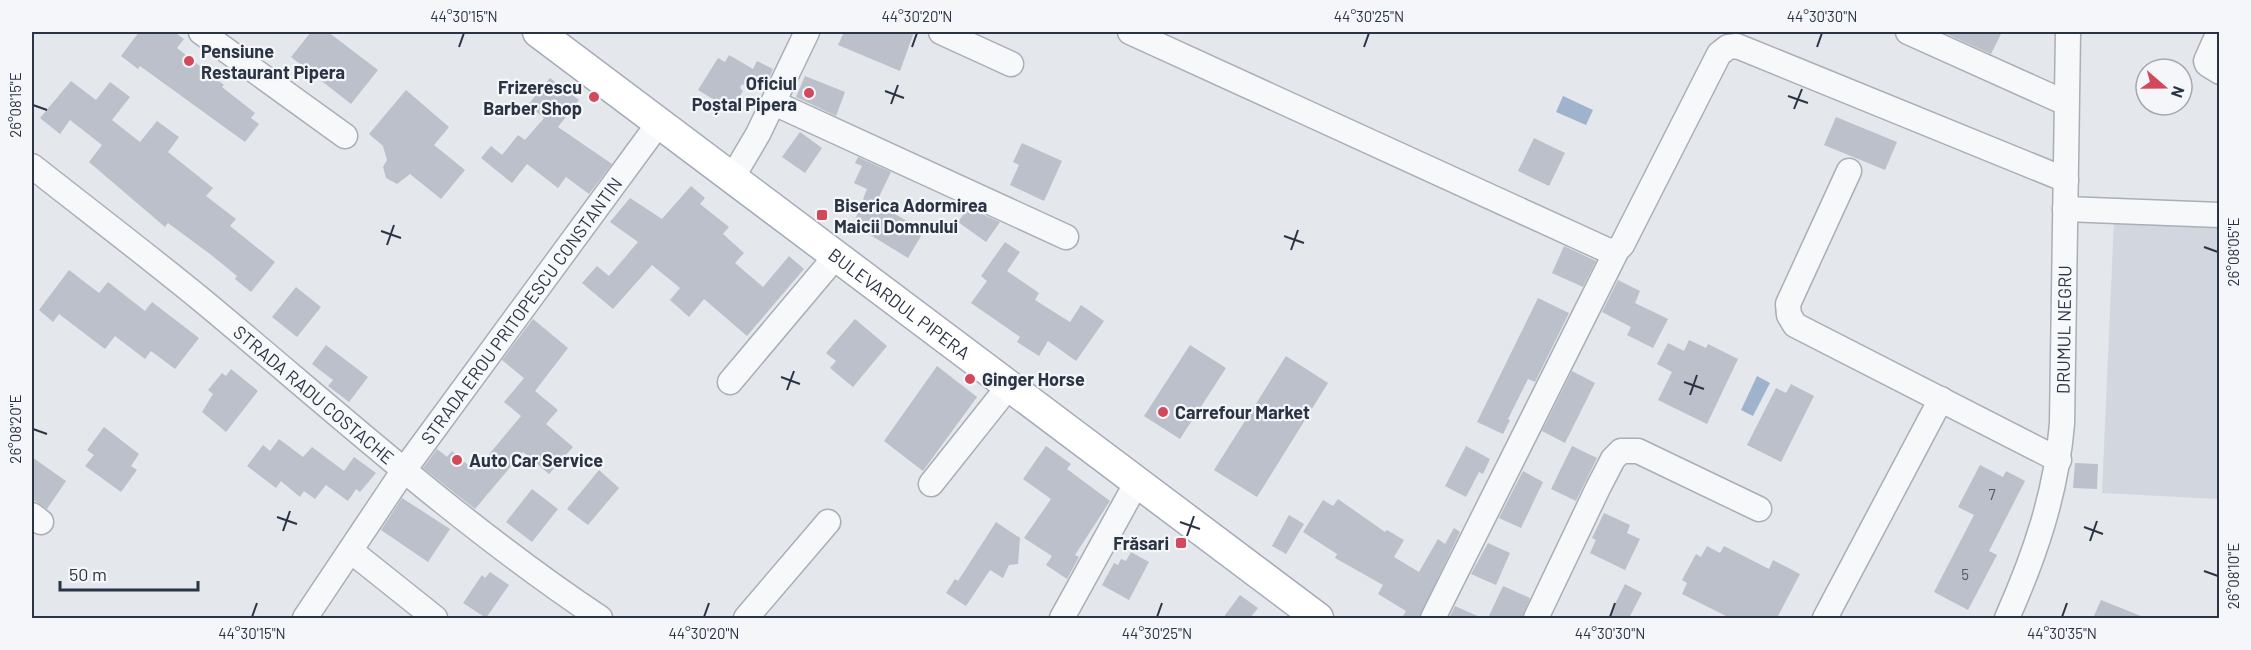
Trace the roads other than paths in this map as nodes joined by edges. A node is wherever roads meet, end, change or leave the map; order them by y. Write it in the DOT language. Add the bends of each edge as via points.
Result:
graph roads {
  1 [pos="201,32"];
  2 [pos="538,32"];
  3 [pos="807,32"];
  4 [pos="940,32"];
  5 [pos="1130,32"];
  6 [pos="1908,32"];
  7 [pos="2219,32"];
  8 [pos="2064,33"];
  9 [pos="1011,64"];
  10 [pos="2220,72"];
  11 [pos="774,103"];
  12 [pos="2066,103"];
  13 [pos="659,123"];
  14 [pos="345,136"];
  15 [pos="32,166"];
  16 [pos="1849,171"];
  17 [pos="732,178"];
  18 [pos="2066,180"];
  19 [pos="2065,209"];
  20 [pos="2220,215"];
  21 [pos="1066,237"];
  22 [pos="1617,250"];
  23 [pos="836,256"];
  24 [pos="730,382"];
  25 [pos="1009,386"];
  26 [pos="1941,399"];
  27 [pos="2059,460"];
  28 [pos="404,470"];
  29 [pos="1137,482"];
  30 [pos="931,484"];
  31 [pos="1759,509"];
  32 [pos="828,522"];
  33 [pos="351,551"];
  34 [pos="305,618"];
  35 [pos="435,618"];
  36 [pos="600,618"];
  37 [pos="746,618"];
  38 [pos="1062,618"];
  39 [pos="1318,618"];
  40 [pos="1433,618"];
  41 [pos="1536,618"];
  42 [pos="1825,618"];
  43 [pos="2007,618"];
  1 -- 14 [label="street"];
  2 -- 13 [label="main road, BULEVARDUL PIPERA"];
  3 -- 11 [label="street"];
  4 -- 9 [label="street"];
  5 -- 22 [label="street" via="1609,251"];
  6 -- 12 [label="street"];
  7 -- 10 [label="street" via="2206,61"];
  8 -- 12 [label="street, DRUMUL NEGRU"];
  11 -- 17 [label="street"];
  11 -- 21 [label="street"];
  12 -- 18 [label="street, DRUMUL NEGRU"];
  13 -- 17 [label="main road, BULEVARDUL PIPERA"];
  13 -- 28 [label="street, STRADA EROU PRITOPESCU CONSTANTIN"];
  15 -- 28 [label="street, STRADA RADU COSTACHE" via="201,300"];
  16 -- 26 [label="street" via="1791,294 1789,315 1795,325"];
  17 -- 23 [label="main road, BULEVARDUL PIPERA"];
  18 -- 19 [label="street, DRUMUL NEGRU"];
  18 -- 22 [label="street" via="1737,46 1728,46 1719,54"];
  19 -- 20 [label="street"];
  19 -- 27 [label="street, DRUMUL NEGRU"];
  22 -- 40 [label="street"];
  23 -- 24 [label="street"];
  23 -- 25 [label="main road, BULEVARDUL PIPERA"];
  25 -- 29 [label="main road, BULEVARDUL PIPERA"];
  25 -- 30 [label="street"];
  26 -- 27 [label="street"];
  26 -- 42 [label="street"];
  27 -- 43 [label="street, DRUMUL NEGRU" via="2039,542"];
  28 -- 33 [label="street, STRADA EROU PRITOPESCU CONSTANTIN"];
  28 -- 36 [label="street, STRADA RADU COSTACHE" via="563,594"];
  29 -- 38 [label="street"];
  29 -- 39 [label="main road, BULEVARDUL PIPERA"];
  31 -- 41 [label="street" via="1638,451 1621,451 1598,488"];
  32 -- 37 [label="street"];
  33 -- 34 [label="street, STRADA EROU PRITOPESCU CONSTANTIN"];
  33 -- 35 [label="street"];
}
